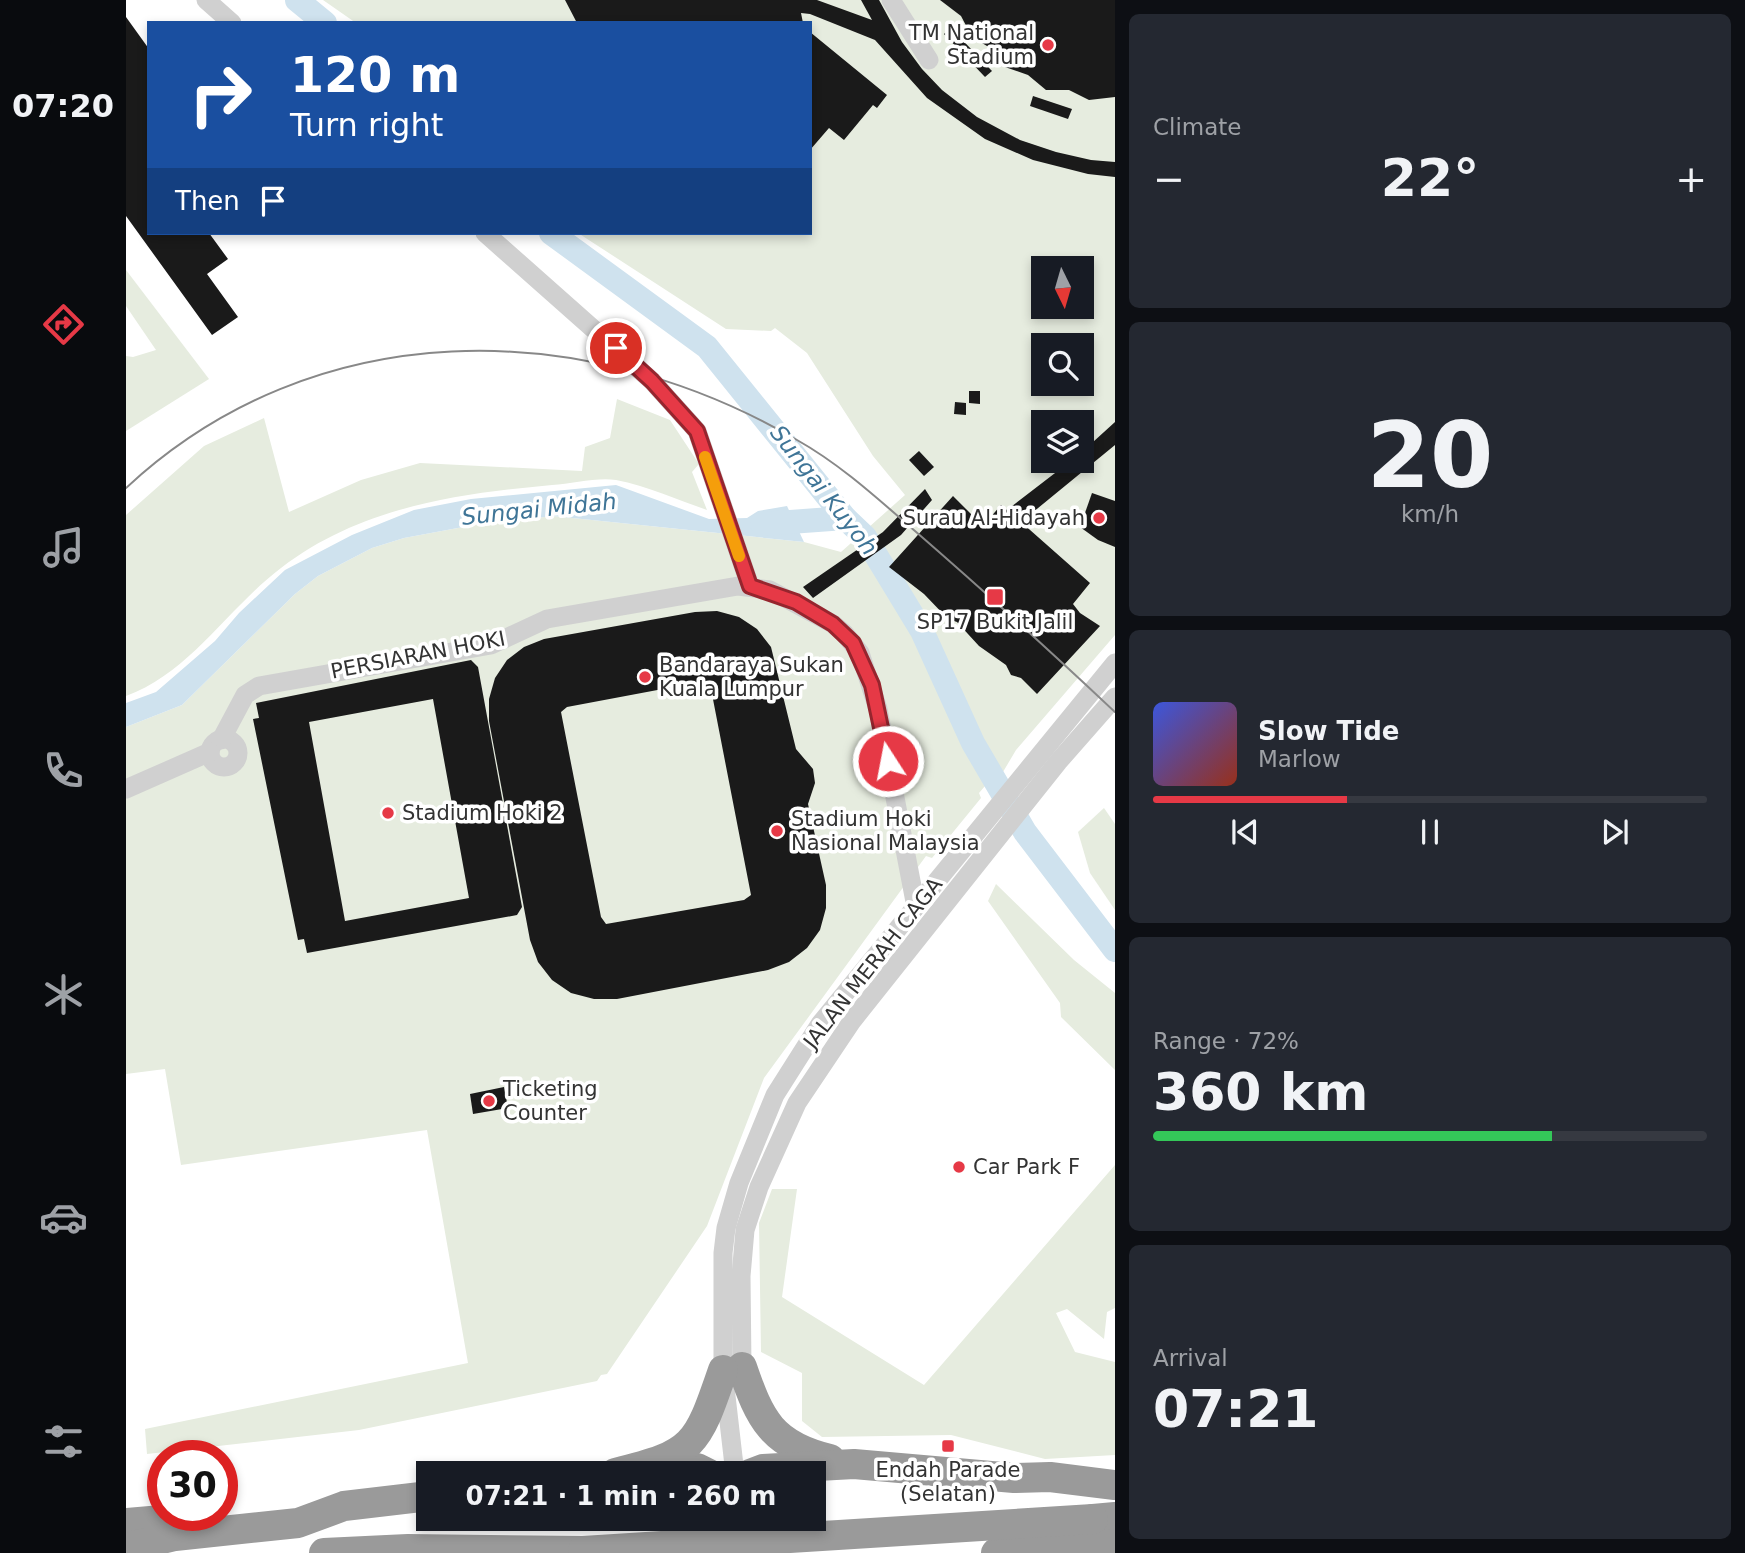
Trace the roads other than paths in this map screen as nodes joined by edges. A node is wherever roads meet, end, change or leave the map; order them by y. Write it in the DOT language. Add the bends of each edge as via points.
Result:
graph roads {
  1 [pos="206,0"];
  2 [pos="891,0"];
  3 [pos="230,21"];
  4 [pos="929,60"];
  5 [pos="487,235"];
  6 [pos="750,586"];
  7 [pos="1115,663"];
  8 [pos="1115,697"];
  9 [pos="1050,757"];
  10 [pos="126,789"];
  11 [pos="916,907"];
  12 [pos="732,1369"];
  13 [pos="665,1461"];
  14 [pos="734,1461"];
  15 [pos="854,1464"];
  16 [pos="826,1466"];
  17 [pos="1115,1485"];
  18 [pos="416,1498"];
  19 [pos="344,1506"];
  20 [pos="1104,1518"];
  21 [pos="126,1523"];
  22 [pos="728,1531"];
  23 [pos="741,1531"];
  24 [pos="1115,1544"];
  25 [pos="126,1551"];
  26 [pos="570,1552"];
  27 [pos="324,1553"];
  28 [pos="729,1553"];
  29 [pos="743,1553"];
  30 [pos="996,1553"];
  1 -- 3 [label="street"];
  2 -- 4 [label="street"];
  5 -- 6 [label="street" via="652,381 697,431"];
  6 -- 10 [label="street, PERSIARAN HOKI" via="547,619 491,645 258,686 245,695 215,746"];
  6 -- 11 [label="street, PERSIARAN HOKI" via="779,594 833,624 860,653 878,709"];
  7 -- 9 [label="street, JALAN MERAH CAGA"];
  8 -- 9 [label="street, JALAN MERAH CAGA"];
  9 -- 11 [label="street, JALAN MERAH CAGA"];
  9 -- 12 [label="street, JALAN MERAH CAGA" via="969,875 852,1021 797,1103 744,1230"];
  11 -- 12 [label="street, JALAN MERAH CAGA" via="820,1024 775,1095 739,1183 726,1228 721,1278"];
  12 -- 13 [label="highway" via="686,1448"];
  12 -- 14 [label="street, JALAN MERAH CAGA"];
  12 -- 15 [label="highway" via="767,1426 784,1441 805,1453"];
  15 -- 16 [label="highway"];
  15 -- 17 [label="highway"];
  18 -- 19 [label="highway"];
  19 -- 21 [label="highway"];
  19 -- 25 [label="highway" via="298,1522 175,1536"];
  20 -- 26 [label="highway, bridge"];
  22 -- 28 [label="highway"];
  23 -- 29 [label="street"];
  24 -- 30 [label="highway"];
  26 -- 27 [label="highway" via="408,1549"];
}
